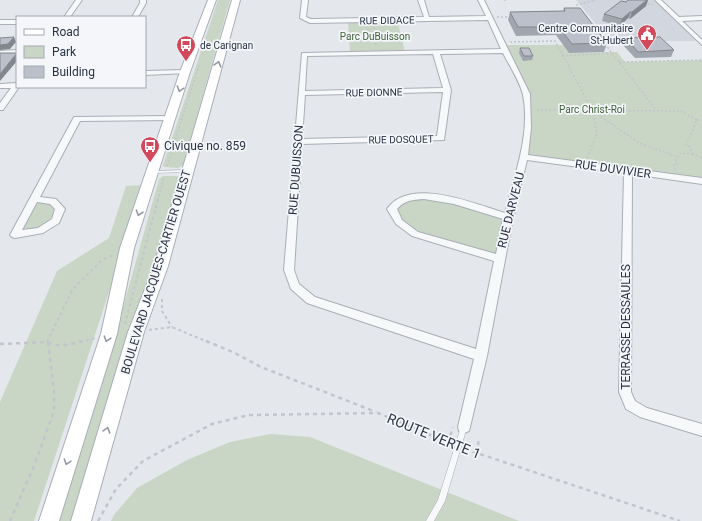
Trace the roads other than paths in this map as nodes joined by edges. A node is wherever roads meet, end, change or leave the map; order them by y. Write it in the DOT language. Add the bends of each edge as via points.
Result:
graph roads {
  1 [pos="79,0"];
  2 [pos="143,0"];
  3 [pos="212,0"];
  4 [pos="236,0"];
  5 [pos="305,0"];
  6 [pos="421,0"];
  7 [pos="481,0"];
  8 [pos="657,2"];
  9 [pos="68,16"];
  10 [pos="136,16"];
  11 [pos="492,18"];
  12 [pos="702,18"];
  13 [pos="427,19"];
  14 [pos="678,19"];
  15 [pos="0,22"];
  16 [pos="16,22"];
  17 [pos="702,43"];
  18 [pos="16,52"];
  19 [pos="436,52"];
  20 [pos="505,52"];
  21 [pos="0,53"];
  22 [pos="186,72"];
  23 [pos="146,73"];
  24 [pos="16,85"];
  25 [pos="0,86"];
  26 [pos="16,86"];
  27 [pos="447,90"];
  28 [pos="301,93"];
  29 [pos="0,108"];
  30 [pos="170,118"];
  31 [pos="298,142"];
  32 [pos="525,156"];
  33 [pos="153,172"];
  34 [pos="188,172"];
  35 [pos="628,172"];
  36 [pos="702,181"];
  37 [pos="34,199"];
  38 [pos="508,217"];
  39 [pos="499,259"];
  40 [pos="481,356"];
  41 [pos="464,427"];
  42 [pos="702,430"];
  43 [pos="49,521"];
  44 [pos="81,521"];
  45 [pos="430,521"];
  1 -- 9 [label="street"];
  2 -- 10 [label="street"];
  3 -- 22 [label="main road"];
  34 -- 4 [label="main road, BOULEVARD JACQUES-CARTIER OUEST, one-way"];
  5 -- 13 [label="street, RUE DIDACE" via="303,18 310,21"];
  6 -- 13 [label="street"];
  7 -- 11 [label="street, RUE DARVEAU"];
  8 -- 14 [label="street"];
  11 -- 13 [label="street, RUE DIDACE"];
  11 -- 20 [label="street, RUE DARVEAU"];
  12 -- 14 [label="street"];
  14 -- 17 [label="street"];
  15 -- 16 [label="street"];
  18 -- 21 [label="street"];
  19 -- 20 [label="street, RUE DUBUISSON"];
  19 -- 27 [label="street, RUE DOSQUET"];
  19 -- 28 [label="street, RUE DUBUISSON" via="304,54"];
  20 -- 32 [label="street, RUE DARVEAU" via="526,94 528,110"];
  22 -- 23 [label="street"];
  22 -- 30 [label="main road, one-way"];
  24 -- 25 [label="street"];
  26 -- 29 [label="street"];
  27 -- 28 [label="street, RUE DIONNE"];
  27 -- 31 [label="street, RUE DOSQUET" via="441,138"];
  28 -- 31 [label="street, RUE DUBUISSON"];
  30 -- 33 [label="main road"];
  30 -- 37 [label="street" via="77,119"];
  31 -- 40 [label="street, RUE DUBUISSON" via="289,270 295,286 311,300"];
  32 -- 35 [label="street, RUE DUVIVIER"];
  32 -- 38 [label="street, RUE DARVEAU"];
  33 -- 34 [label="lane"];
  33 -- 43 [label="main road, one-way" via="127,248 109,334"];
  44 -- 34 [label="main road, BOULEVARD JACQUES-CARTIER OUEST, one-way" via="136,332 161,266"];
  35 -- 36 [label="street, RUE DUVIVIER"];
  35 -- 42 [label="street, TERRASSE DESSAULES" via="625,392 630,404 644,413"];
  37 -- 37 [label="street" via="26,213 15,234 40,231 56,221 60,209 53,201"];
  38 -- 39 [label="street, RUE DARVEAU"];
  38 -- 39 [label="street" via="419,195 400,200 392,209 399,222 415,234"];
  39 -- 40 [label="street, RUE DARVEAU"];
  40 -- 41 [label="street, RUE DARVEAU"];
  41 -- 45 [label="lane" via="441,501"];
}
